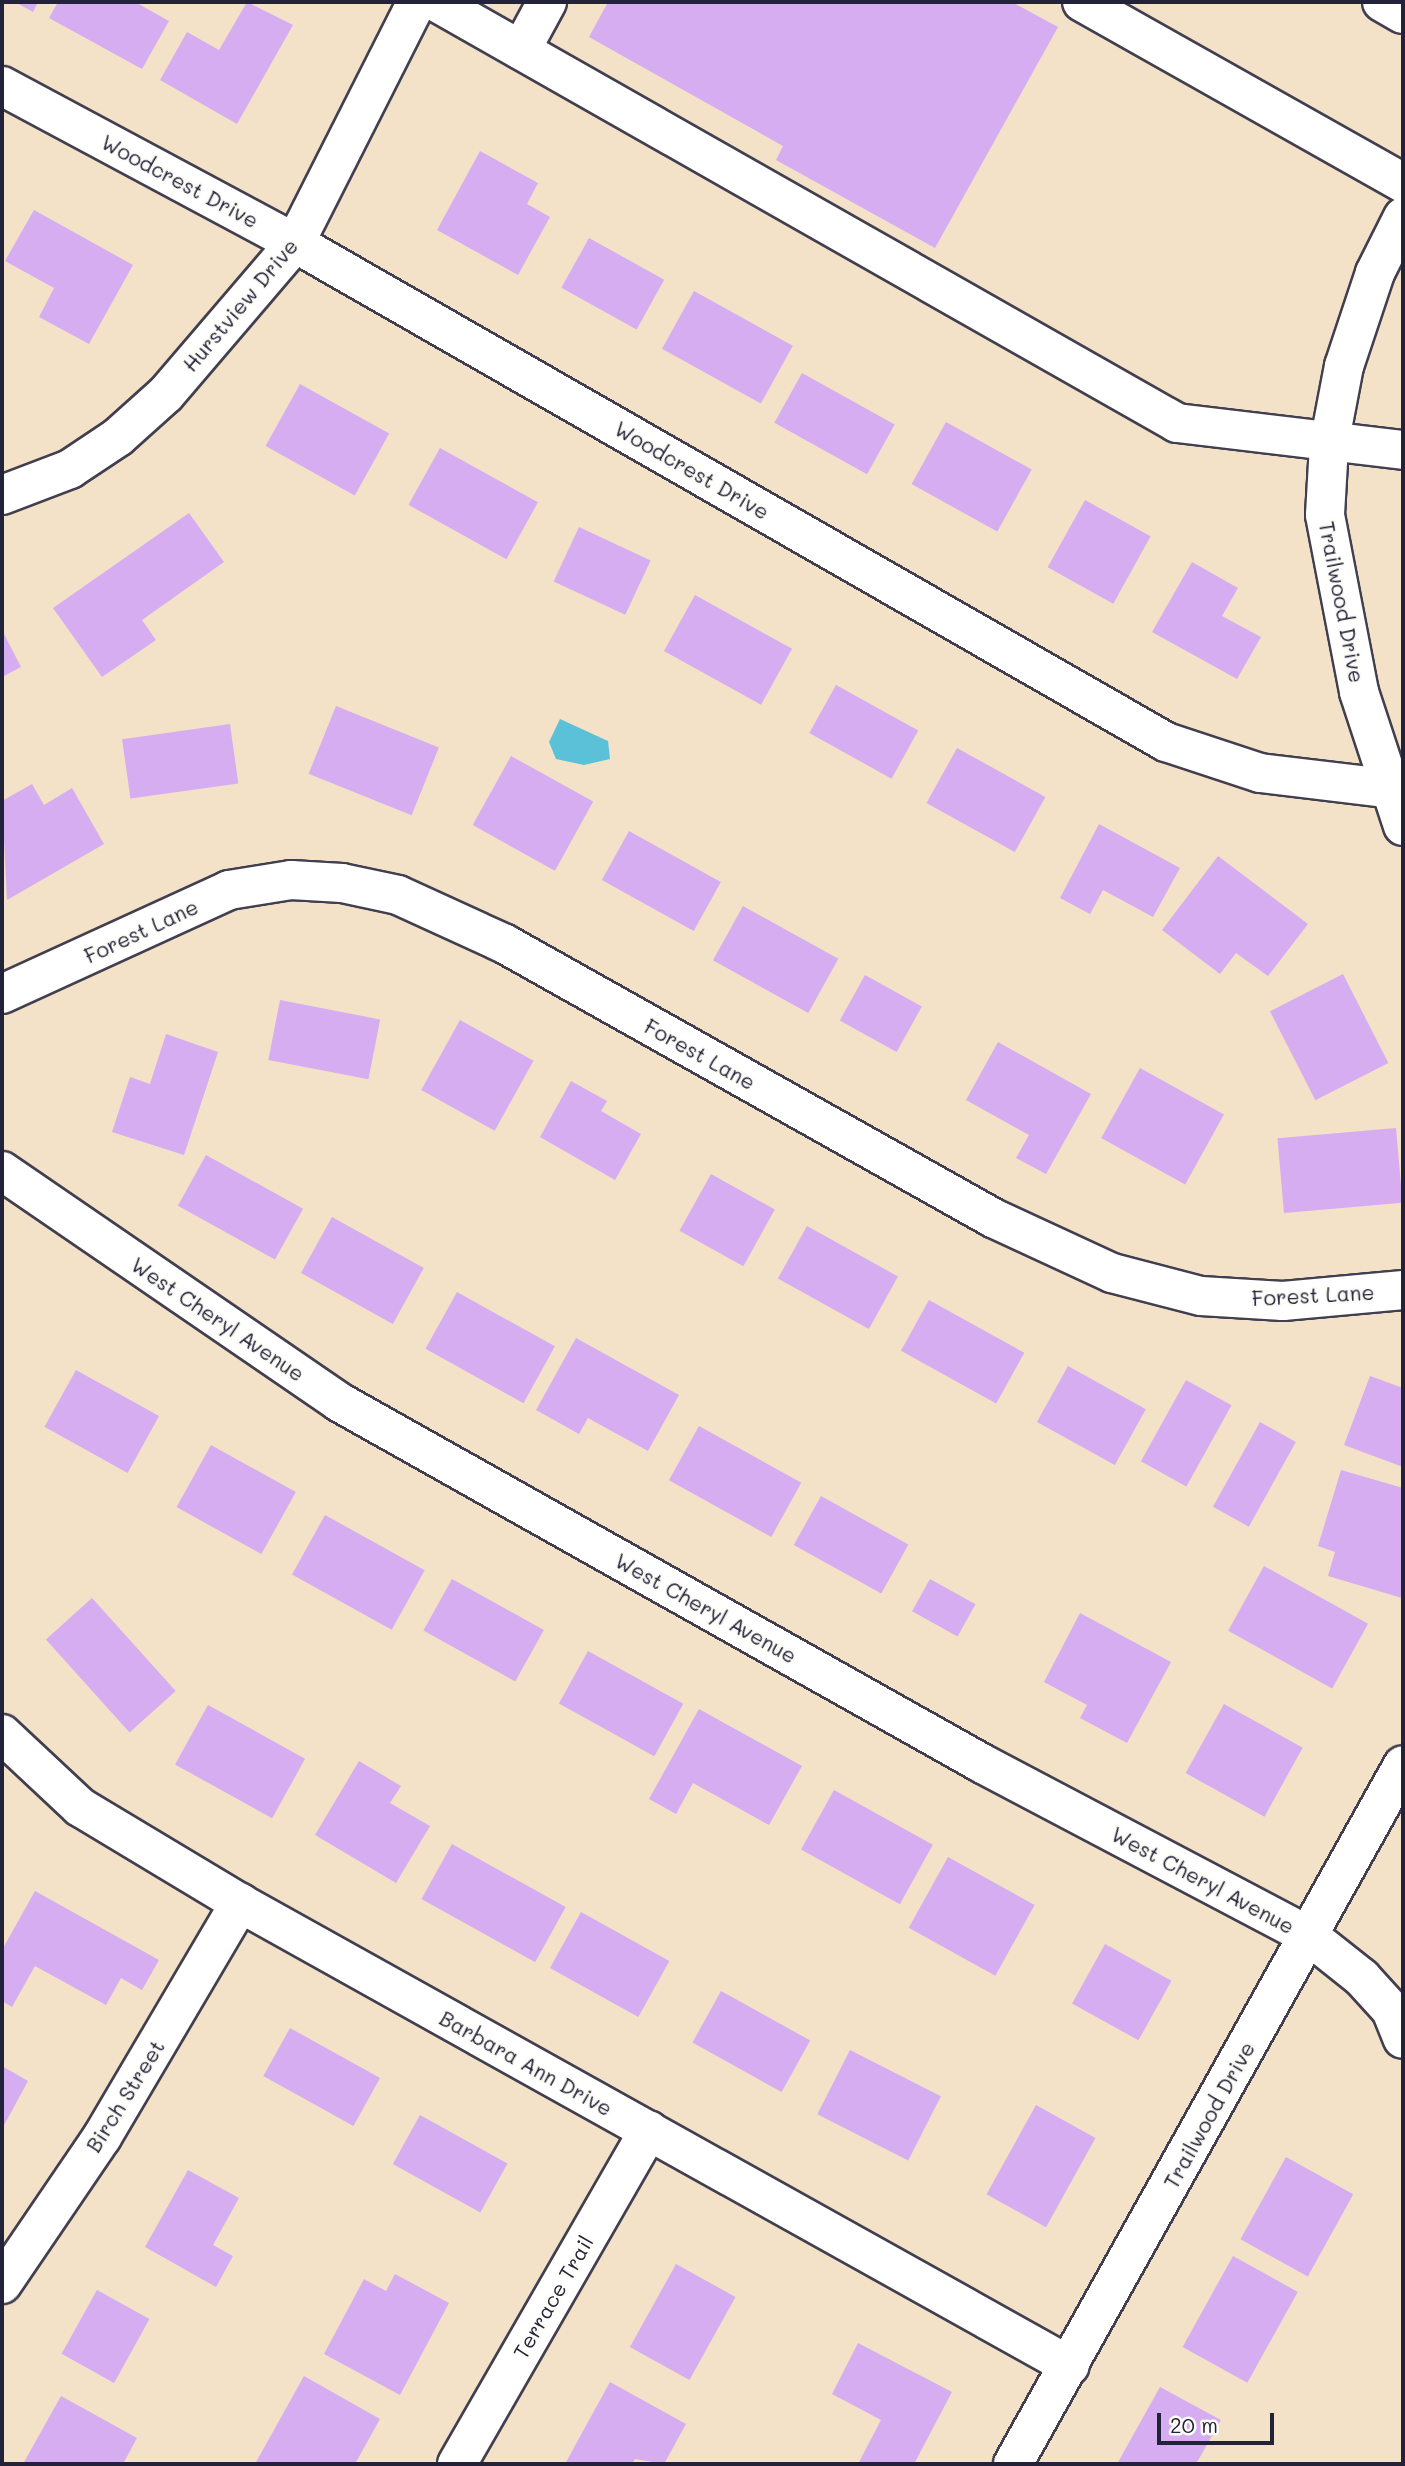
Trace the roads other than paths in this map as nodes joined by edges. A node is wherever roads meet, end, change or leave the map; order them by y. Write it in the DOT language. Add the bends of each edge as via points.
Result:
graph roads {
  1 [pos="417,2"];
  2 [pos="436,2"];
  3 [pos="547,2"];
  4 [pos="1082,2"];
  5 [pos="1382,2"];
  6 [pos="1403,14"];
  7 [pos="521,50"];
  8 [pos="2,86"];
  9 [pos="1403,183"];
  10 [pos="1403,217"];
  11 [pos="295,243"];
  12 [pos="1329,445"];
  13 [pos="1403,450"];
  14 [pos="2,495"];
  15 [pos="1398,790"];
  16 [pos="1403,826"];
  17 [pos="2,994"];
  18 [pos="2,1171"];
  19 [pos="1403,1290"];
  20 [pos="2,1734"];
  21 [pos="1403,1765"];
  22 [pos="240,1903"];
  23 [pos="1308,1935"];
  24 [pos="1403,2039"];
  25 [pos="649,2130"];
  26 [pos="2,2284"];
  27 [pos="1070,2366"];
  28 [pos="457,2464"];
  29 [pos="1013,2464"];
  1 -- 11 [label="street, Hurstview Drive"];
  2 -- 7 [label="street"];
  3 -- 7 [label="street"];
  4 -- 9 [label="street"];
  5 -- 6 [label="street"];
  7 -- 12 [label="street" via="1177,423"];
  8 -- 11 [label="street, Woodcrest Drive"];
  10 -- 12 [label="street, Trailwood Drive" via="1375,273 1344,366"];
  11 -- 14 [label="street, Hurstview Drive" via="166,394 118,437 70,469"];
  11 -- 15 [label="street, Woodcrest Drive" via="1166,742 1260,773"];
  12 -- 13 [label="street"];
  12 -- 15 [label="street, Trailwood Drive" via="1325,515 1336,592 1359,692"];
  15 -- 16 [label="street, Trailwood Drive"];
  17 -- 19 [label="street, Forest Lane" via="229,890 290,880 342,883 398,895 505,944 993,1218 1112,1273 1201,1296 1283,1301"];
  18 -- 23 [label="street, West Cheryl Avenue" via="339,1402 983,1764"];
  20 -- 22 [label="street, Barbara Ann Drive" via="80,1807"];
  21 -- 23 [label="street, Trailwood Drive"];
  22 -- 25 [label="street, Barbara Ann Drive"];
  22 -- 26 [label="street, Birch Street" via="102,2137"];
  23 -- 24 [label="street, West Cheryl Avenue" via="1370,1986 1391,2010"];
  23 -- 27 [label="street, Trailwood Drive"];
  25 -- 27 [label="street, Barbara Ann Drive"];
  25 -- 28 [label="street, Terrace Trail"];
  27 -- 29 [label="street, Trailwood Drive"];
}
